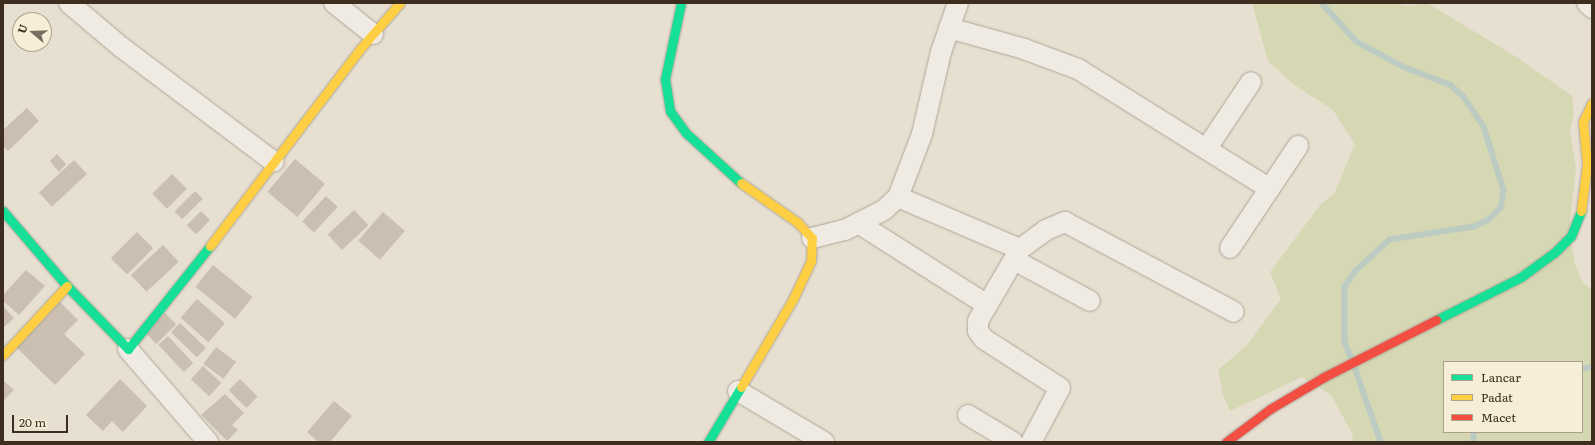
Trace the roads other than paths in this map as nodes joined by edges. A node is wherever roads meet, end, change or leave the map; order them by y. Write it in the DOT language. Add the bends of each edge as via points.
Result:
graph roads {
  1 [pos="69,3"];
  2 [pos="334,3"];
  3 [pos="400,3"];
  4 [pos="681,3"];
  5 [pos="958,3"];
  6 [pos="1587,3"];
  7 [pos="1592,8"];
  8 [pos="949,28"];
  9 [pos="373,34"];
  10 [pos="1251,82"];
  11 [pos="1592,103"];
  12 [pos="1298,146"];
  13 [pos="1207,148"];
  14 [pos="274,162"];
  15 [pos="1270,189"];
  16 [pos="898,197"];
  17 [pos="3,211"];
  18 [pos="858,223"];
  19 [pos="812,238"];
  20 [pos="1230,248"];
  21 [pos="1017,255"];
  22 [pos="67,286"];
  23 [pos="1090,302"];
  24 [pos="987,305"];
  25 [pos="1234,312"];
  26 [pos="128,348"];
  27 [pos="3,355"];
  28 [pos="738,391"];
  29 [pos="968,415"];
  30 [pos="208,442"];
  31 [pos="708,442"];
  32 [pos="824,442"];
  33 [pos="1013,442"];
  34 [pos="1031,442"];
  35 [pos="1226,442"];
  1 -- 14 [label="street" via="121,47"];
  2 -- 9 [label="street"];
  3 -- 9 [label="street"];
  4 -- 19 [label="street" via="665,79 670,111 686,133 746,188 803,227"];
  5 -- 8 [label="street"];
  6 -- 7 [label="street"];
  8 -- 13 [label="street" via="1024,48 1078,69"];
  8 -- 16 [label="street" via="922,134"];
  9 -- 14 [label="street"];
  10 -- 13 [label="street"];
  11 -- 35 [label="street" via="1583,122 1587,164 1582,209 1571,236 1556,252 1521,277 1367,352 1270,409"];
  12 -- 15 [label="street"];
  13 -- 15 [label="street"];
  14 -- 26 [label="street" via="143,333"];
  15 -- 20 [label="street"];
  16 -- 18 [label="street" via="884,210"];
  16 -- 21 [label="street"];
  17 -- 22 [label="street"];
  18 -- 19 [label="street"];
  18 -- 24 [label="street"];
  19 -- 28 [label="street" via="811,261 793,299"];
  21 -- 23 [label="street"];
  21 -- 24 [label="street"];
  21 -- 25 [label="street" via="1046,230 1065,222"];
  22 -- 26 [label="street"];
  22 -- 27 [label="street"];
  24 -- 34 [label="street" via="978,321 978,331 984,338 1060,388"];
  26 -- 30 [label="street"];
  28 -- 31 [label="street"];
  28 -- 32 [label="street"];
  29 -- 33 [label="street"];
}
